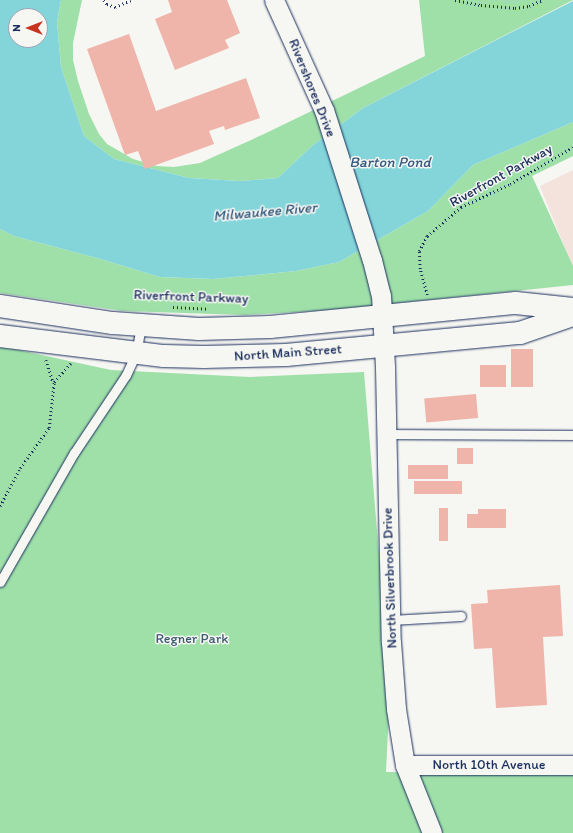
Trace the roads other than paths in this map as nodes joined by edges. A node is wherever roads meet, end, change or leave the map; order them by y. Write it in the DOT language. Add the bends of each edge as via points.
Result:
graph roads {
  1 [pos="274,0"];
  2 [pos="0,306"];
  3 [pos="573,309"];
  4 [pos="573,315"];
  5 [pos="382,317"];
  6 [pos="141,326"];
  7 [pos="0,336"];
  8 [pos="384,346"];
  9 [pos="136,354"];
  10 [pos="387,434"];
  11 [pos="573,435"];
  12 [pos="0,582"];
  13 [pos="461,616"];
  14 [pos="391,620"];
  15 [pos="405,765"];
  16 [pos="573,765"];
  17 [pos="432,833"];
  1 -- 5 [label="street, Rivershores Drive" via="324,110 372,260 381,295"];
  2 -- 6 [label="main road, North Main Street"];
  3 -- 5 [label="main road, North Main Street" via="516,303"];
  4 -- 8 [label="main road, North Main Street" via="520,333"];
  5 -- 6 [label="main road, North Main Street" via="270,327 199,329"];
  5 -- 8 [label="street, North Silverbrook Drive"];
  6 -- 9 [label="lane"];
  7 -- 9 [label="main road, North Main Street"];
  8 -- 9 [label="main road, North Main Street" via="271,356 204,358"];
  8 -- 10 [label="street, North Silverbrook Drive"];
  9 -- 12 [label="lane" via="126,375 74,453"];
  10 -- 11 [label="lane"];
  10 -- 14 [label="street, North Silverbrook Drive"];
  13 -- 14 [label="lane"];
  14 -- 15 [label="street, North Silverbrook Drive" via="396,709"];
  15 -- 16 [label="street, North 10th Avenue"];
  15 -- 17 [label="street, North Silverbrook Drive"];
}
